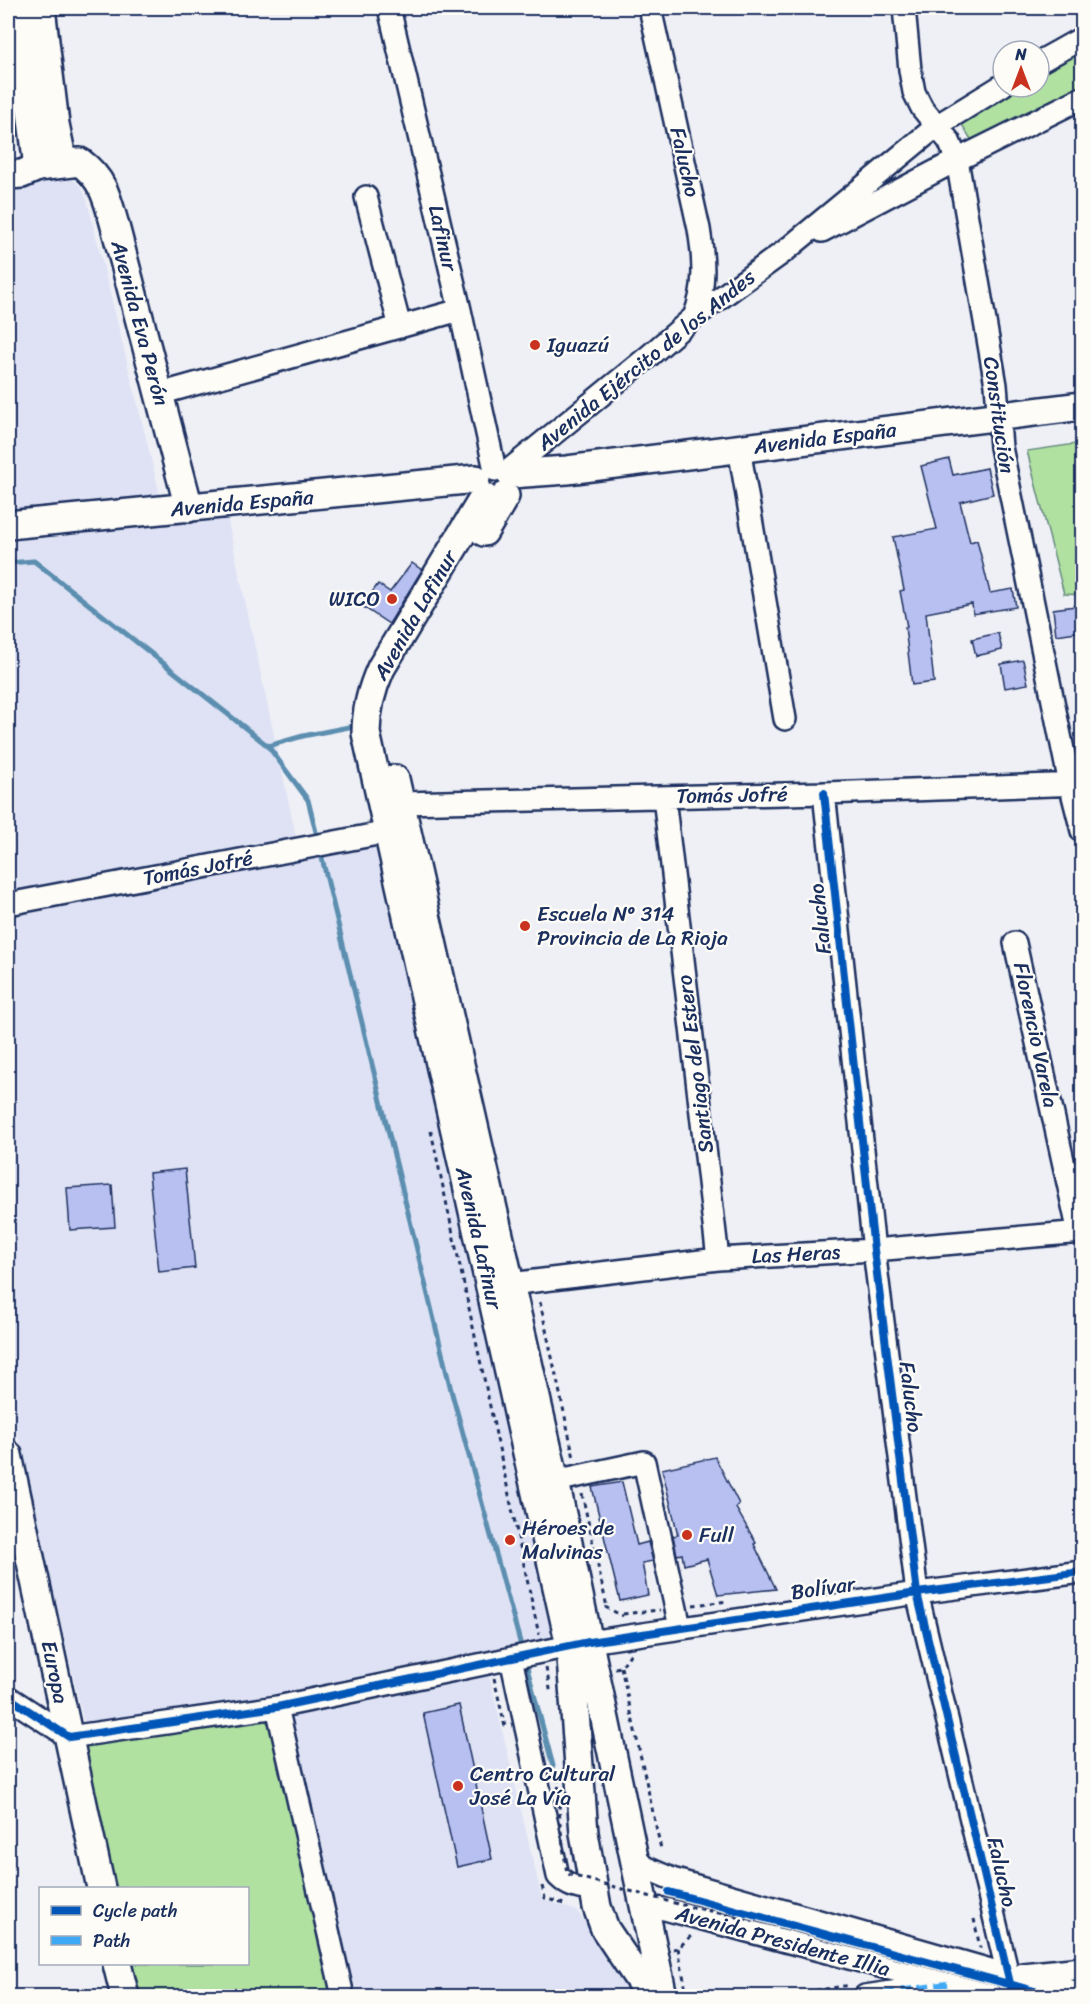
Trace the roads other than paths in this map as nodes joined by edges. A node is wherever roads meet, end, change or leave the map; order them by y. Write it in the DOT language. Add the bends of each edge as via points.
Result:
graph roads {
  1 [pos="18,8"];
  2 [pos="41,8"];
  3 [pos="389,8"];
  4 [pos="650,8"];
  5 [pos="904,8"];
  6 [pos="1083,38"];
  7 [pos="1051,55"];
  8 [pos="991,92"];
  9 [pos="1083,98"];
  10 [pos="938,125"];
  11 [pos="957,160"];
  12 [pos="8,162"];
  13 [pos="51,165"];
  14 [pos="8,176"];
  15 [pos="366,196"];
  16 [pos="785,251"];
  17 [pos="460,310"];
  18 [pos="694,317"];
  19 [pos="400,327"];
  20 [pos="159,394"];
  21 [pos="1083,406"];
  22 [pos="999,416"];
  23 [pos="739,448"];
  24 [pos="499,482"];
  25 [pos="189,508"];
  26 [pos="8,525"];
  27 [pos="785,719"];
  28 [pos="1076,784"];
  29 [pos="824,793"];
  30 [pos="664,797"];
  31 [pos="392,805"];
  32 [pos="1083,831"];
  33 [pos="388,832"];
  34 [pos="8,904"];
  35 [pos="1015,943"];
  36 [pos="1081,1232"];
  37 [pos="874,1250"];
  38 [pos="718,1259"];
  39 [pos="510,1284"];
  40 [pos="8,1455"];
  41 [pos="567,1478"];
  42 [pos="1083,1572"];
  43 [pos="916,1593"];
  44 [pos="680,1627"];
  45 [pos="580,1644"];
  46 [pos="512,1663"];
  47 [pos="8,1697"];
  48 [pos="277,1707"];
  49 [pos="69,1737"];
  50 [pos="625,1812"];
  51 [pos="584,1833"];
  52 [pos="634,1856"];
  53 [pos="101,1887"];
  54 [pos="587,1891"];
  55 [pos="644,1911"];
  56 [pos="117,1965"];
  57 [pos="1083,1968"];
  58 [pos="1008,1975"];
  59 [pos="947,1984"];
  60 [pos="861,1990"];
  61 [pos="1083,1994"];
  62 [pos="125,1996"];
  63 [pos="343,1996"];
  64 [pos="650,1996"];
  65 [pos="663,1996"];
  66 [pos="992,1996"];
  67 [pos="1013,1996"];
  1 -- 13 [label="main road"];
  2 -- 13 [label="main road" via="55,124"];
  3 -- 17 [label="street, Lafinur"];
  4 -- 18 [label="street, Falucho" via="701,240 703,288"];
  5 -- 10 [label="street, Constitución" via="914,92"];
  6 -- 7 [label="street"];
  8 -- 10 [label="street, Avenida Ejército de los Andes"];
  9 -- 11 [label="street, Avenida Ejército de los Andes"];
  10 -- 11 [label="street, Constitución"];
  10 -- 16 [label="street, Avenida Ejército de los Andes"];
  11 -- 16 [label="street, Avenida Ejército de los Andes"];
  11 -- 22 [label="street, Constitución"];
  12 -- 13 [label="main road"];
  13 -- 14 [label="main road"];
  13 -- 20 [label="main road, Avenida Eva Perón" via="80,162 92,171 105,192"];
  15 -- 19 [label="street"];
  16 -- 18 [label="street, Avenida Ejército de los Andes"];
  17 -- 19 [label="street"];
  17 -- 24 [label="street, Lafinur"];
  18 -- 24 [label="street, Avenida Ejército de los Andes"];
  19 -- 20 [label="street"];
  20 -- 25 [label="main road, Avenida Eva Perón"];
  21 -- 22 [label="main road, Avenida España"];
  22 -- 23 [label="main road, Avenida España"];
  22 -- 28 [label="street, Constitución" via="1001,447"];
  23 -- 24 [label="main road, Avenida España"];
  23 -- 27 [label="street"];
  24 -- 25 [label="main road, Avenida España"];
  24 -- 31 [label="main road, Avenida Lafinur" via="402,661 390,691 384,727"];
  25 -- 26 [label="main road, Avenida España"];
  28 -- 29 [label="street, Tomás Jofré"];
  28 -- 32 [label="street, Constitución"];
  29 -- 30 [label="street, Tomás Jofré"];
  29 -- 37 [label="street, Falucho"];
  30 -- 31 [label="street, Tomás Jofré"];
  30 -- 38 [label="street, Santiago del Estero"];
  31 -- 33 [label="main road, Avenida Lafinur"];
  31 -- 39 [label="main road, Avenida Lafinur"];
  33 -- 34 [label="street, Tomás Jofré"];
  33 -- 45 [label="main road, Avenida Lafinur"];
  35 -- 36 [label="street, Florencio Varela"];
  36 -- 37 [label="street, Las Heras"];
  37 -- 38 [label="street, Las Heras"];
  37 -- 43 [label="street, Falucho"];
  38 -- 39 [label="street, Las Heras"];
  39 -- 41 [label="main road, Avenida Lafinur"];
  40 -- 49 [label="main road, Europa"];
  41 -- 44 [label="street" via="644,1462"];
  41 -- 45 [label="main road, Avenida Lafinur"];
  42 -- 43 [label="street, Bolívar"];
  43 -- 44 [label="street, Bolívar"];
  43 -- 58 [label="street, Falucho"];
  44 -- 45 [label="street, Bolívar"];
  45 -- 46 [label="street, Bolívar" via="542,1651"];
  45 -- 50 [label="main road, Avenida Lafinur"];
  45 -- 51 [label="main road, Avenida Lafinur"];
  46 -- 48 [label="street, Bolívar"];
  46 -- 54 [label="street" via="558,1876 568,1886"];
  47 -- 49 [label="street"];
  48 -- 49 [label="street, Bolívar"];
  48 -- 63 [label="street"];
  49 -- 53 [label="main road, Europa"];
  50 -- 51 [label="main road" via="612,1805 597,1807 585,1820"];
  50 -- 52 [label="main road, Avenida Lafinur"];
  51 -- 54 [label="main road, Avenida Lafinur"];
  52 -- 55 [label="main road, Avenida Lafinur"];
  52 -- 58 [label="street, Avenida Presidente Illia" via="644,1867 666,1877"];
  54 -- 55 [label="main road" via="612,1915 625,1917"];
  54 -- 64 [label="main road, Avenida Lafinur" via="601,1921"];
  55 -- 59 [label="street, Avenida Presidente Illia" via="660,1908"];
  55 -- 65 [label="main road, Avenida Lafinur" via="665,1951"];
  56 -- 62 [label="main road"];
  57 -- 58 [label="street"];
  58 -- 59 [label="street"];
  58 -- 61 [label="street, Avenida Presidente Illia"];
  58 -- 67 [label="street, Falucho"];
  59 -- 60 [label="street"];
  59 -- 66 [label="street, Avenida Presidente Illia"];
}
